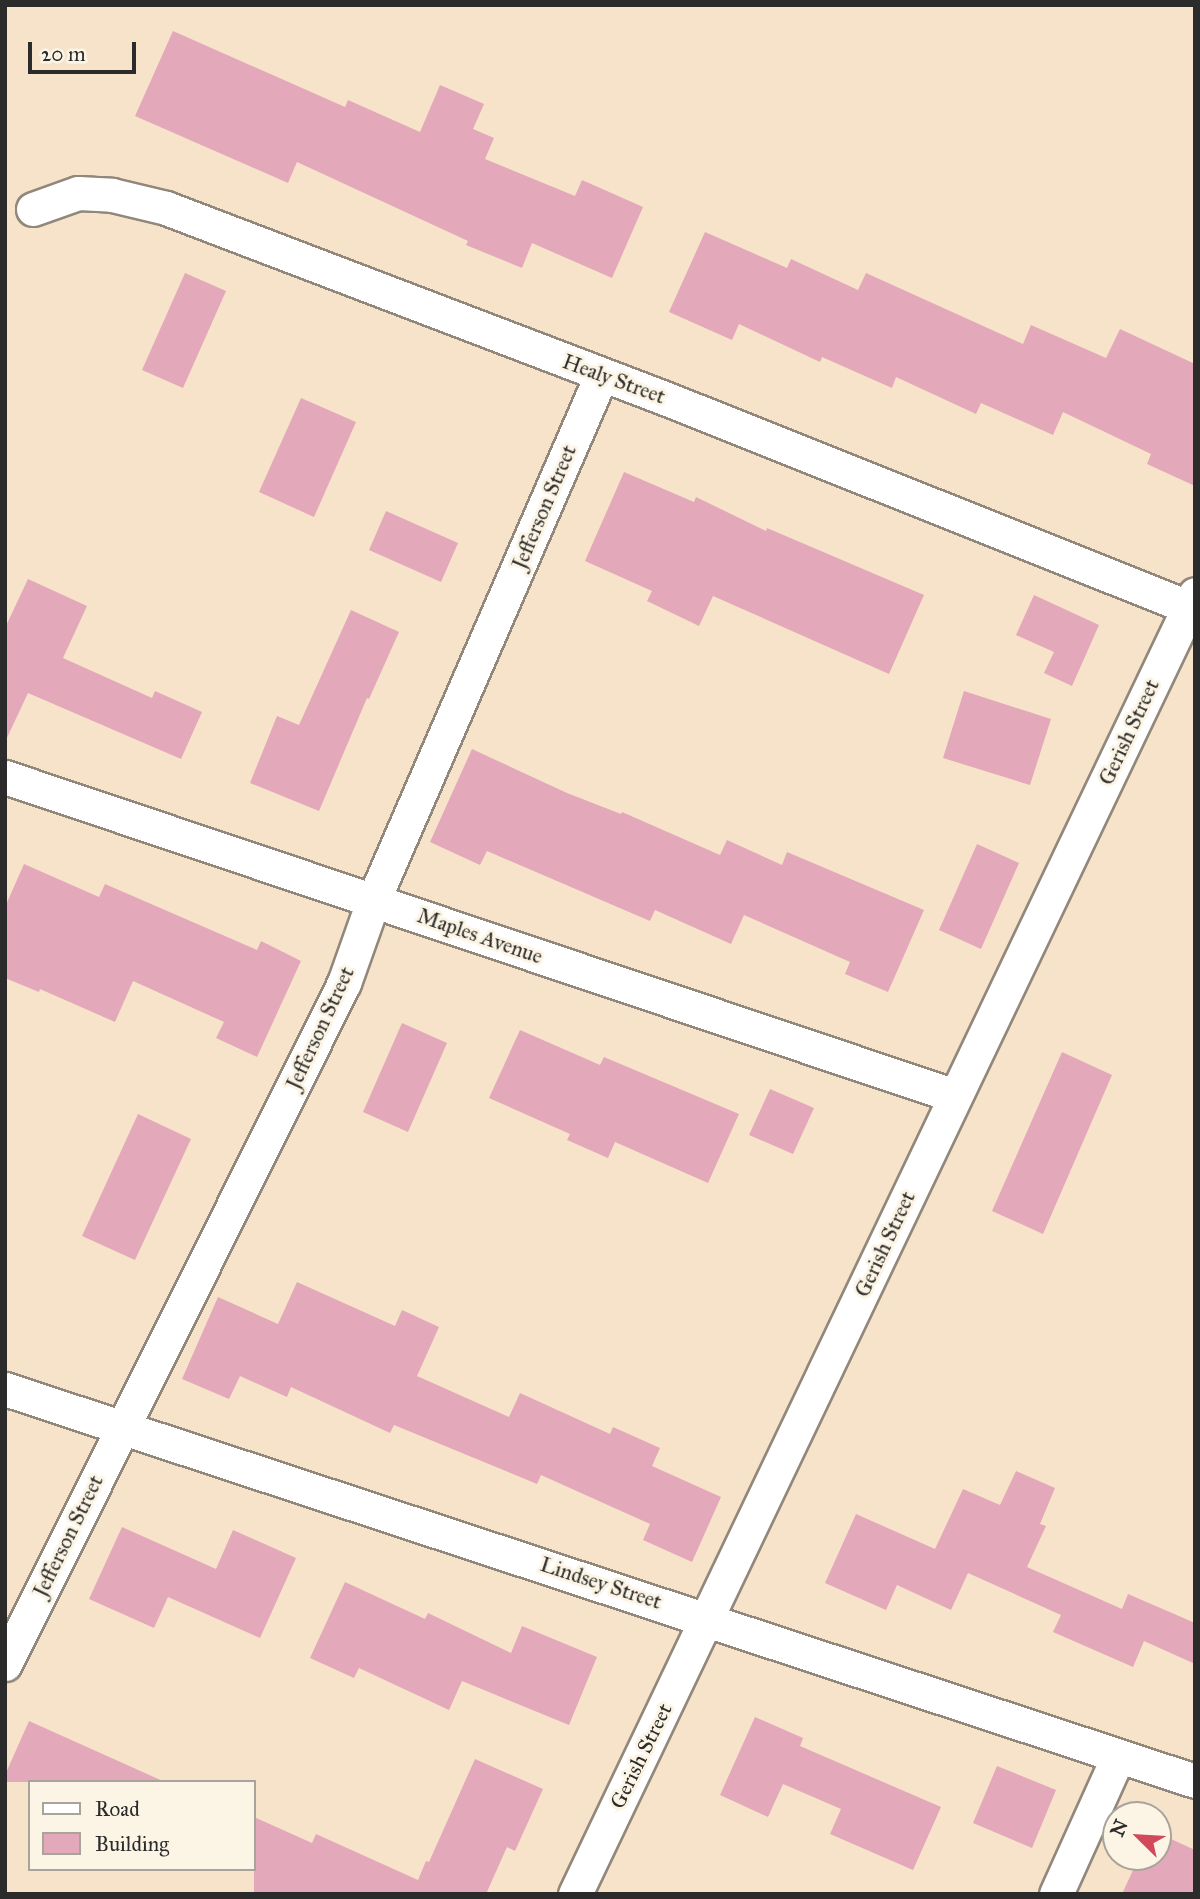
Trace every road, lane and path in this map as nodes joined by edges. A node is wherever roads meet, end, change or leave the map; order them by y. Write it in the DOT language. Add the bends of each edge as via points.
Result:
graph roads {
  1 [pos="33,209"];
  2 [pos="601,376"];
  3 [pos="1191,600"];
  4 [pos="5,777"];
  5 [pos="373,901"];
  6 [pos="955,1096"];
  7 [pos="5,1389"];
  8 [pos="121,1427"];
  9 [pos="706,1618"];
  10 [pos="5,1664"];
  11 [pos="1118,1757"];
  12 [pos="1195,1781"];
  13 [pos="575,1894"];
  14 [pos="1056,1894"];
  1 -- 2 [label="street, Healy Street" via="78,193 112,195 166,208"];
  2 -- 3 [label="street, Healy Street"];
  2 -- 5 [label="street, Jefferson Street"];
  3 -- 6 [label="street, Gerish Street"];
  4 -- 5 [label="street, Maples Avenue"];
  5 -- 6 [label="street, Maples Avenue"];
  5 -- 8 [label="street, Jefferson Street" via="344,984"];
  6 -- 9 [label="street, Gerish Street"];
  7 -- 8 [label="street, Lindsey Street"];
  8 -- 9 [label="street, Lindsey Street"];
  8 -- 10 [label="street, Jefferson Street"];
  9 -- 11 [label="street, Lindsey Street"];
  9 -- 13 [label="street, Gerish Street"];
  11 -- 12 [label="street, Lindsey Street"];
  11 -- 14 [label="street"];
}
